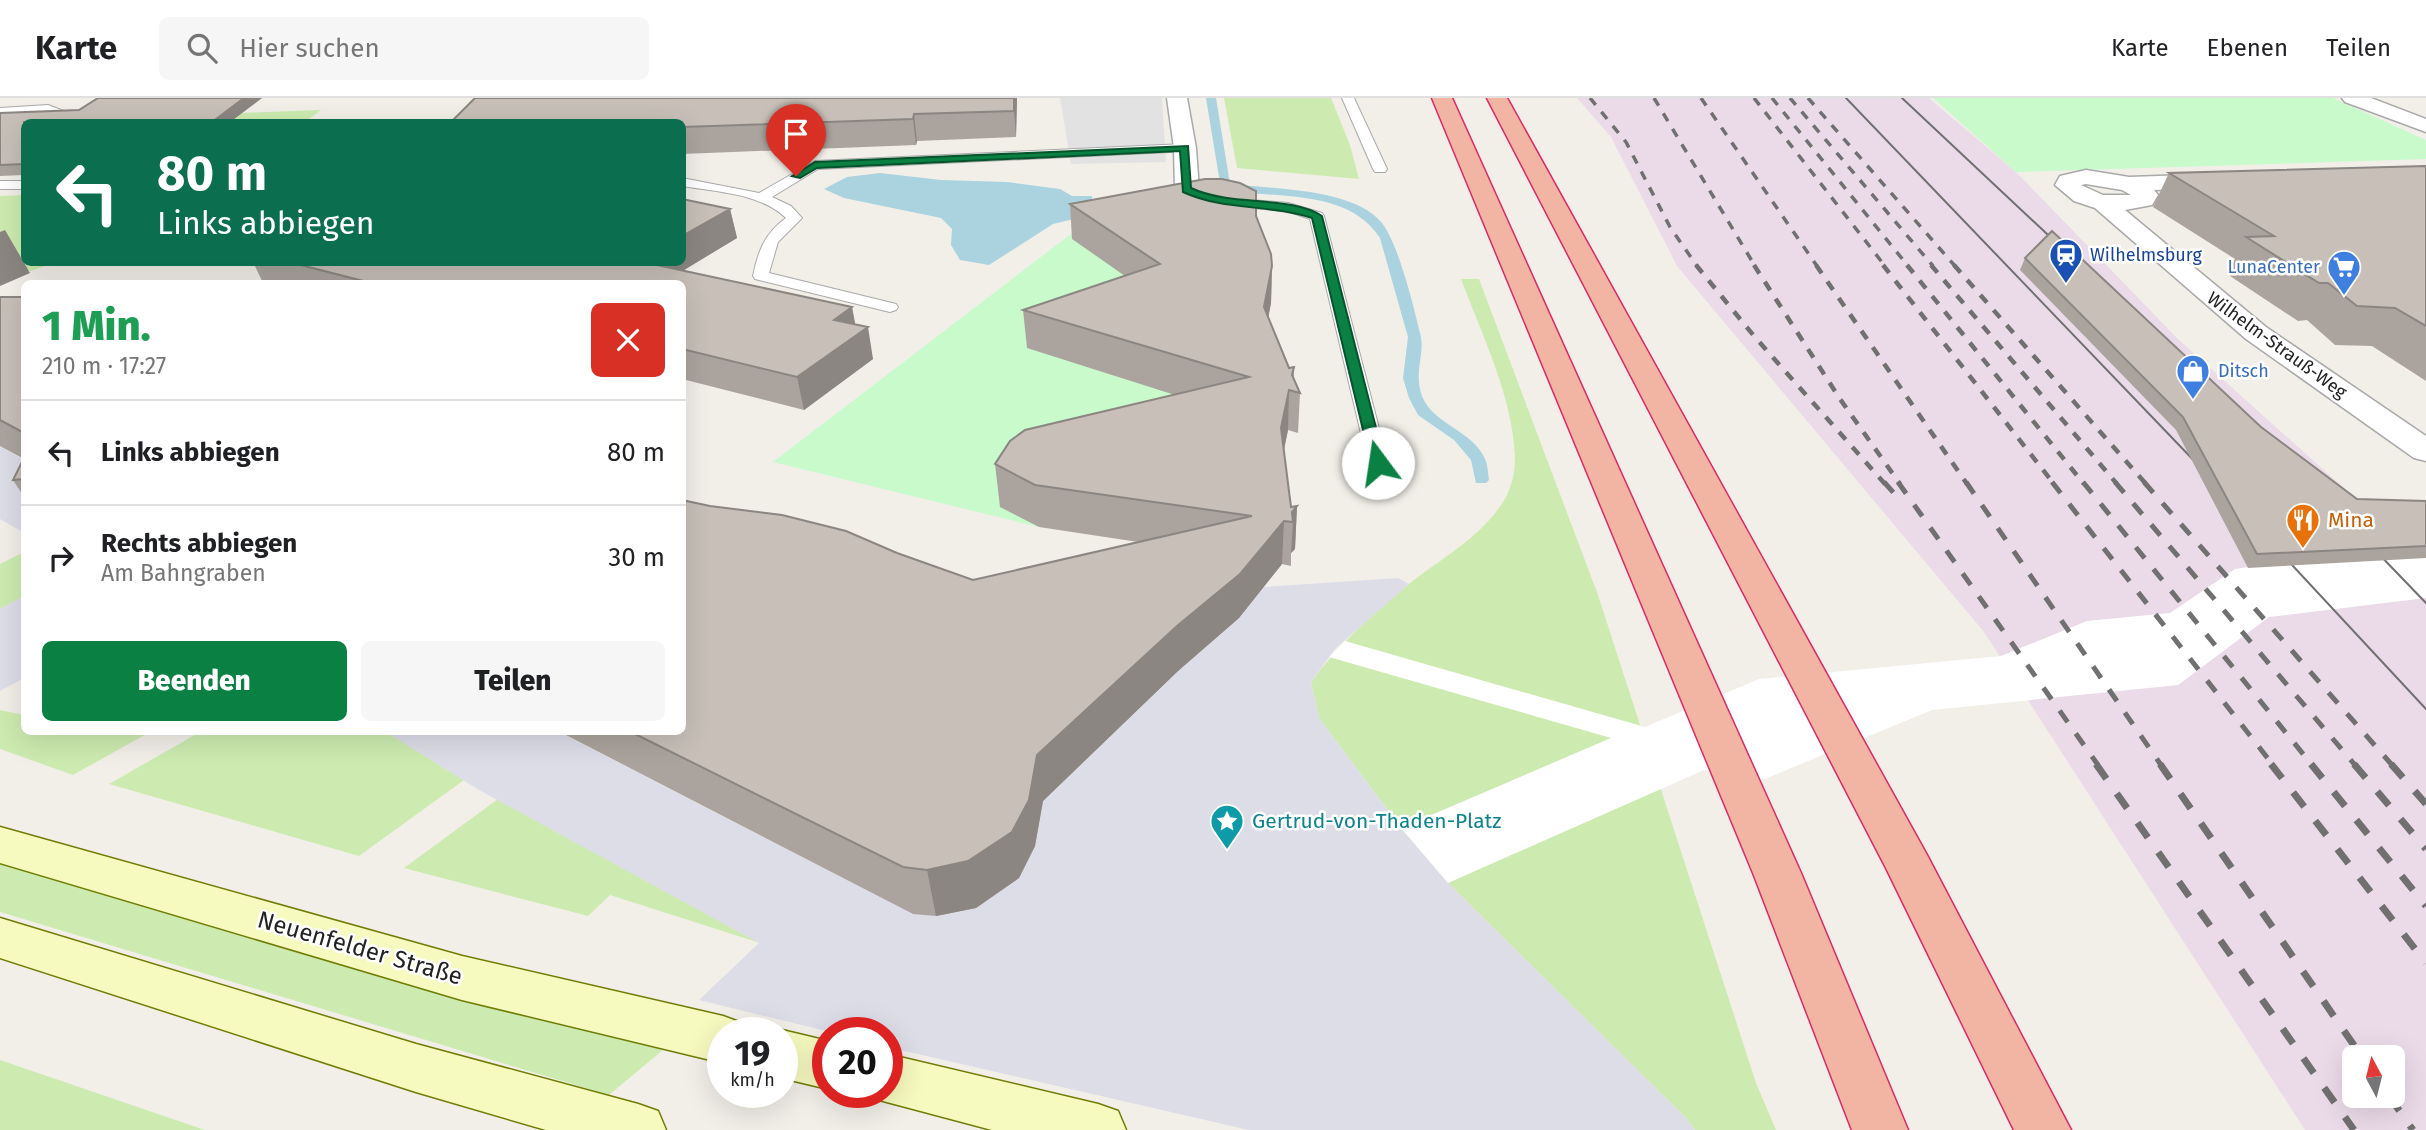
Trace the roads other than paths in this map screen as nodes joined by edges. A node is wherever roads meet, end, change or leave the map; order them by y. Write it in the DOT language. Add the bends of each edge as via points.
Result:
graph roads {
  1 [pos="1177,98"];
  2 [pos="1348,98"];
  3 [pos="1442,98"];
  4 [pos="1497,98"];
  5 [pos="2352,98"];
  6 [pos="0,112"];
  7 [pos="63,113"];
  8 [pos="2426,126"];
  9 [pos="1185,148"];
  10 [pos="1380,169"];
  11 [pos="2243,180"];
  12 [pos="686,183"];
  13 [pos="2129,184"];
  14 [pos="0,185"];
  15 [pos="21,186"];
  16 [pos="1186,190"];
  17 [pos="760,198"];
  18 [pos="2105,202"];
  19 [pos="890,307"];
  20 [pos="2426,451"];
  21 [pos="1378,463"];
  22 [pos="0,845"];
  23 [pos="0,938"];
  24 [pos="707,1036"];
  25 [pos="903,1083"];
  26 [pos="638,1130"];
  27 [pos="1098,1130"];
  28 [pos="1880,1130"];
  29 [pos="2043,1130"];
  1 -- 9 [label="street"];
  2 -- 10 [label="lane"];
  3 -- 28 [label="highway" via="1777,873"];
  4 -- 29 [label="highway" via="1910,868"];
  5 -- 8 [label="street"];
  6 -- 7 [label="lane" via="48,109"];
  9 -- 16 [label="street"];
  9 -- 17 [label="lane" via="815,165"];
  11 -- 13 [label="street, Wilhelm-Strauß-Weg"];
  12 -- 17 [label="lane"];
  13 -- 18 [label="street, Wilhelm-Strauß-Weg" via="2146,195 2144,200"];
  13 -- 18 [label="street, Wilhelm-Strauß-Weg" via="2086,177 2068,181 2071,190"];
  14 -- 15 [label="lane"];
  16 -- 21 [label="lane" via="1204,198 1289,207 1317,216"];
  17 -- 19 [label="lane" via="786,207 795,218 765,247 761,276"];
  18 -- 20 [label="street, Wilhelm-Strauß-Weg" via="2256,333"];
  22 -- 24 [label="main road, Neuenfelder Straße" via="462,978"];
  23 -- 26 [label="main road" via="416,1068"];
  25 -- 27 [label="main road"];
}
